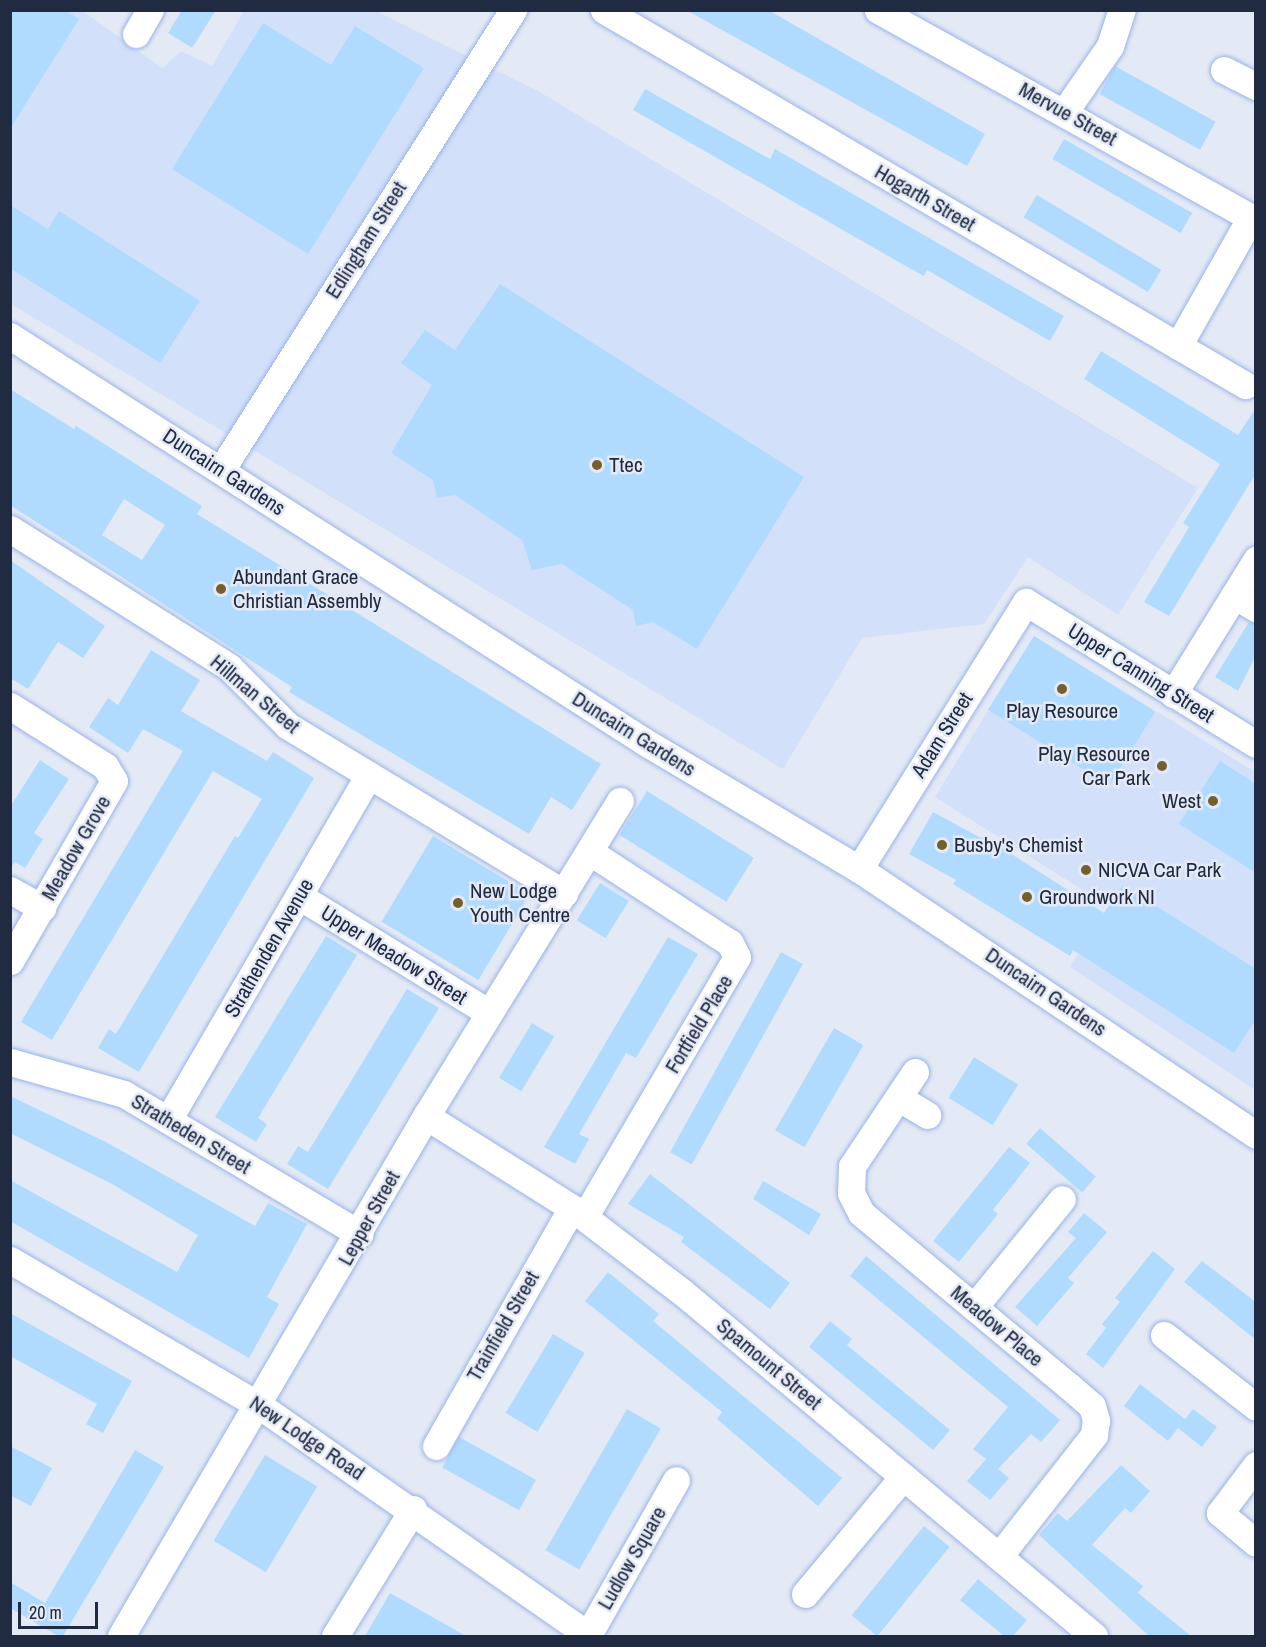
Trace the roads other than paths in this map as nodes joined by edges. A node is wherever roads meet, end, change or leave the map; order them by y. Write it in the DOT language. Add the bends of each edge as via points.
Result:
graph roads {
  1 [pos="150,10"];
  2 [pos="513,10"];
  3 [pos="604,10"];
  4 [pos="878,10"];
  5 [pos="1122,10"];
  6 [pos="136,34"];
  7 [pos="1224,70"];
  8 [pos="1256,86"];
  9 [pos="1065,111"];
  10 [pos="1253,219"];
  11 [pos="10,336"];
  12 [pos="1178,346"];
  13 [pos="1245,385"];
  14 [pos="221,470"];
  15 [pos="10,529"];
  16 [pos="1256,560"];
  17 [pos="1245,601"];
  18 [pos="1026,602"];
  19 [pos="1173,694"];
  20 [pos="10,706"];
  21 [pos="1256,744"];
  22 [pos="369,775"];
  23 [pos="620,801"];
  24 [pos="590,852"];
  25 [pos="859,869"];
  26 [pos="10,890"];
  27 [pos="564,893"];
  28 [pos="300,896"];
  29 [pos="42,908"];
  30 [pos="10,961"];
  31 [pos="489,1013"];
  32 [pos="10,1062"];
  33 [pos="915,1072"];
  34 [pos="899,1098"];
  35 [pos="927,1115"];
  36 [pos="426,1116"];
  37 [pos="168,1120"];
  38 [pos="1256,1135"];
  39 [pos="1062,1199"];
  40 [pos="578,1212"];
  41 [pos="360,1234"];
  42 [pos="10,1260"];
  43 [pos="974,1307"];
  44 [pos="1164,1335"];
  45 [pos="260,1406"];
  46 [pos="1256,1407"];
  47 [pos="435,1446"];
  48 [pos="1256,1465"];
  49 [pos="903,1477"];
  50 [pos="676,1480"];
  51 [pos="413,1509"];
  52 [pos="1256,1543"];
  53 [pos="999,1556"];
  54 [pos="805,1594"];
  55 [pos="121,1636"];
  56 [pos="335,1636"];
  57 [pos="589,1636"];
  58 [pos="1094,1636"];
  1 -- 6 [label="street"];
  2 -- 14 [label="street, Edlingham Street"];
  3 -- 12 [label="street, Hogarth Street"];
  4 -- 9 [label="street, Mervue Street"];
  5 -- 9 [label="street" via="1110,46"];
  7 -- 8 [label="street"];
  9 -- 10 [label="street, Mervue Street"];
  10 -- 12 [label="street"];
  11 -- 14 [label="street, Duncairn Gardens"];
  12 -- 13 [label="street, Hogarth Street"];
  14 -- 25 [label="street, Duncairn Gardens" via="645,742"];
  15 -- 22 [label="street, Hillman Street" via="229,667 288,726"];
  16 -- 17 [label="street"];
  17 -- 19 [label="street"];
  18 -- 19 [label="street, Upper Canning Street"];
  18 -- 25 [label="street, Adam Street"];
  19 -- 21 [label="street, Upper Canning Street"];
  20 -- 29 [label="street, Meadow Grove" via="105,766 114,781"];
  22 -- 27 [label="street, Hillman Street"];
  22 -- 28 [label="street, Strathenden Avenue"];
  23 -- 24 [label="street, Lepper Street"];
  24 -- 27 [label="street, Lepper Street"];
  24 -- 40 [label="street, Fortfield Place" via="730,943 737,957"];
  25 -- 38 [label="street, Duncairn Gardens"];
  26 -- 29 [label="street"];
  27 -- 31 [label="street, Lepper Street"];
  28 -- 31 [label="street, Upper Meadow Street"];
  28 -- 37 [label="street, Strathenden Avenue"];
  29 -- 30 [label="street, Meadow Grove"];
  31 -- 36 [label="street, Lepper Street"];
  32 -- 37 [label="street, Stratheden Street" via="124,1094"];
  33 -- 34 [label="street, Meadow Place"];
  34 -- 35 [label="street"];
  34 -- 43 [label="street, Meadow Place" via="852,1166 851,1192 861,1213"];
  36 -- 40 [label="street, Spamount Street"];
  36 -- 41 [label="street, Lepper Street"];
  37 -- 41 [label="street, Stratheden Street"];
  39 -- 43 [label="street"];
  40 -- 47 [label="street, Trainfield Street"];
  40 -- 49 [label="street, Spamount Street" via="682,1292"];
  41 -- 45 [label="street, Lepper Street"];
  42 -- 45 [label="street, New Lodge Road"];
  43 -- 53 [label="street, Meadow Place" via="1092,1406 1096,1420 1094,1435"];
  44 -- 46 [label="street"];
  45 -- 51 [label="street, New Lodge Road"];
  45 -- 55 [label="street, Lepper Street"];
  48 -- 52 [label="street" via="1220,1513"];
  49 -- 53 [label="street, Spamount Street"];
  49 -- 54 [label="street"];
  50 -- 57 [label="street, Ludlow Square"];
  51 -- 56 [label="street"];
  51 -- 57 [label="street, New Lodge Road"];
  53 -- 58 [label="street, Spamount Street"];
}
